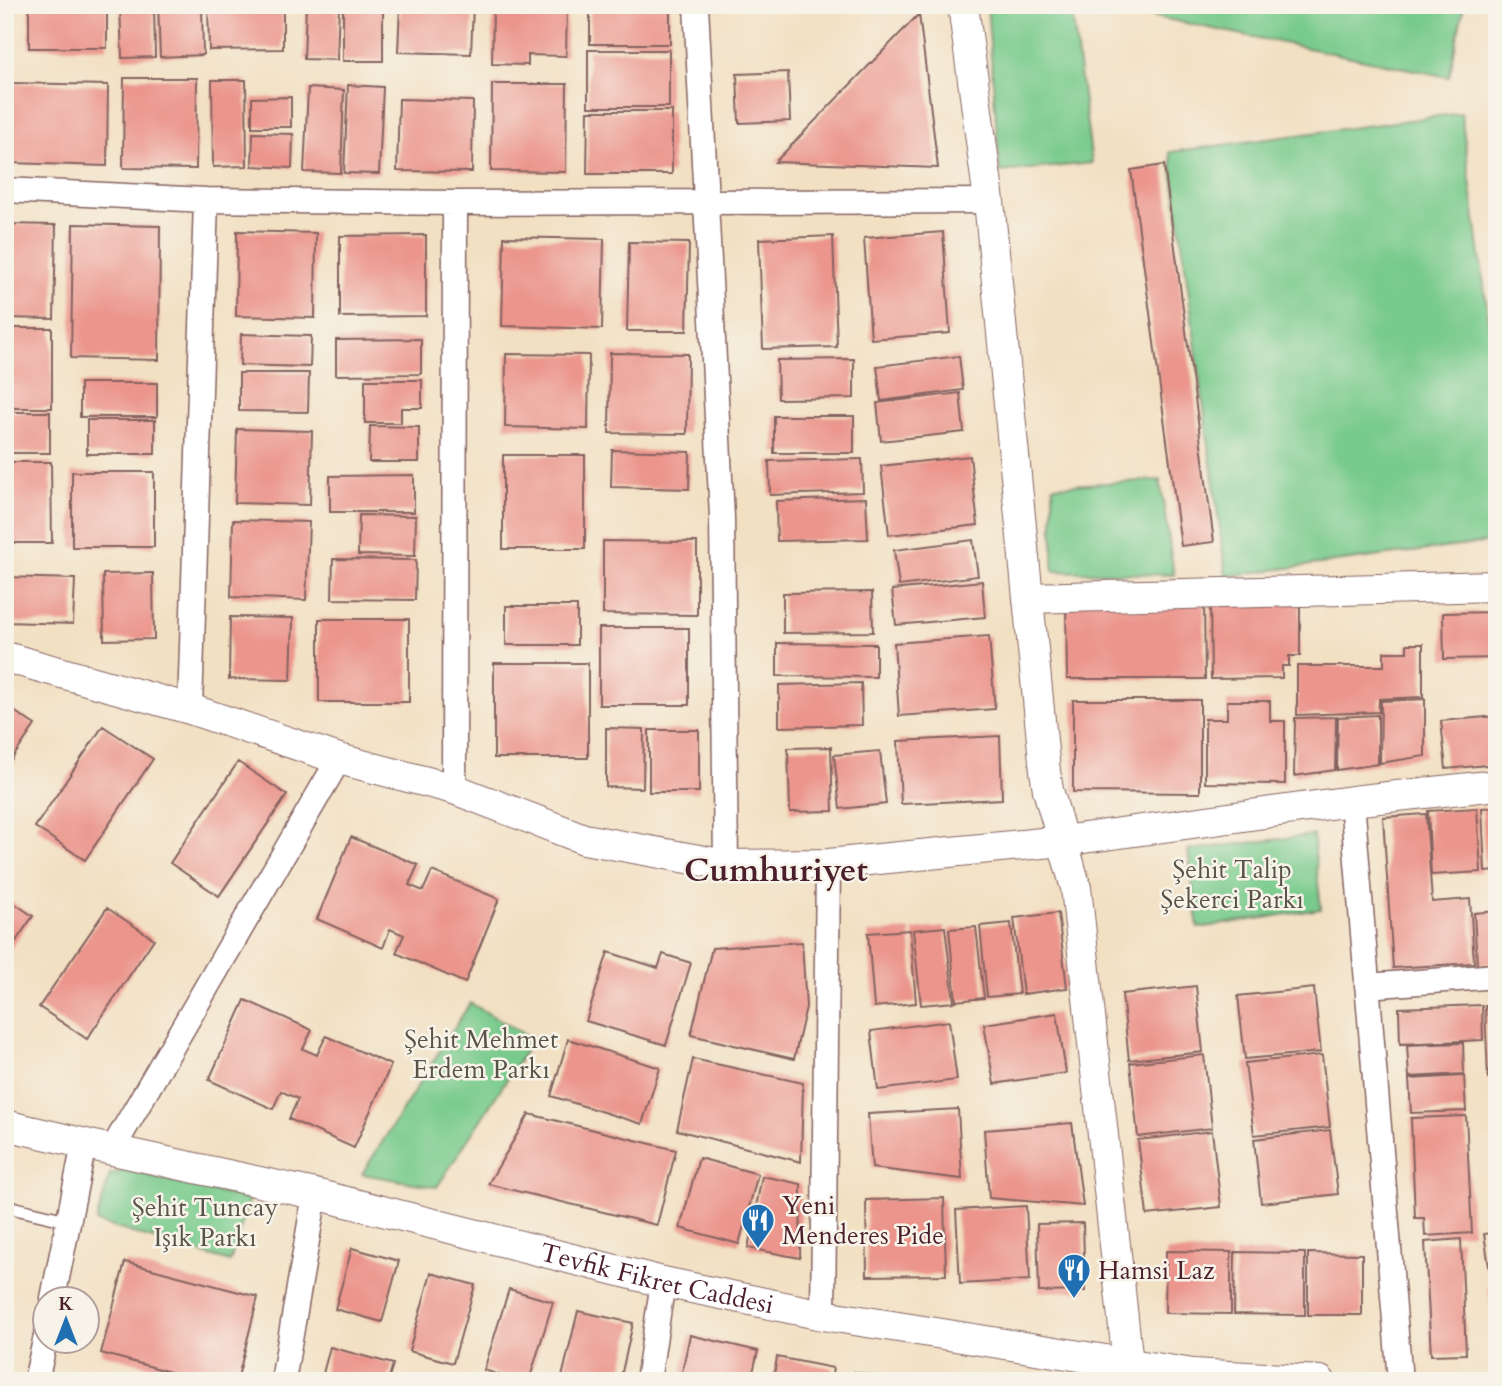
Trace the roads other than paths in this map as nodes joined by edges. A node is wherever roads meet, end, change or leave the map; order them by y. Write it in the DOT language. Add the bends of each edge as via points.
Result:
graph roads {
  1 [pos="696,5"];
  2 [pos="963,5"];
  3 [pos="5,190"];
  4 [pos="206,200"];
  5 [pos="989,201"];
  6 [pos="706,202"];
  7 [pos="455,203"];
  8 [pos="1497,586"];
  9 [pos="1028,598"];
  10 [pos="5,657"];
  11 [pos="190,709"];
  12 [pos="340,759"];
  13 [pos="1497,785"];
  14 [pos="454,789"];
  15 [pos="1352,802"];
  16 [pos="1062,841"];
  17 [pos="828,863"];
  18 [pos="726,864"];
  19 [pos="1497,976"];
  20 [pos="1367,986"];
  21 [pos="5,1125"];
  22 [pos="98,1147"];
  23 [pos="5,1188"];
  24 [pos="315,1194"];
  25 [pos="5,1195"];
  26 [pos="5,1206"];
  27 [pos="69,1221"];
  28 [pos="663,1282"];
  29 [pos="56,1284"];
  30 [pos="822,1315"];
  31 [pos="42,1354"];
  32 [pos="1128,1364"];
  33 [pos="1193,1377"];
  34 [pos="36,1381"];
  35 [pos="283,1381"];
  36 [pos="648,1381"];
  37 [pos="1320,1381"];
  38 [pos="1401,1381"];
  1 -- 6 [label="street"];
  2 -- 5 [label="street"];
  3 -- 4 [label="street"];
  4 -- 7 [label="street"];
  4 -- 11 [label="street"];
  5 -- 6 [label="street"];
  5 -- 9 [label="street"];
  6 -- 7 [label="street"];
  6 -- 18 [label="street" via="722,517"];
  7 -- 14 [label="street"];
  8 -- 9 [label="street"];
  9 -- 16 [label="street" via="1048,790"];
  10 -- 11 [label="street"];
  11 -- 12 [label="street"];
  12 -- 14 [label="street"];
  12 -- 22 [label="street"];
  13 -- 15 [label="street"];
  14 -- 18 [label="street" via="584,839"];
  15 -- 16 [label="street"];
  15 -- 20 [label="street"];
  16 -- 17 [label="street"];
  16 -- 32 [label="street" via="1076,888"];
  17 -- 18 [label="street"];
  17 -- 30 [label="street"];
  19 -- 20 [label="street"];
  20 -- 38 [label="street"];
  21 -- 22 [label="street, Tevfik Fikret Caddesi"];
  22 -- 24 [label="street, Tevfik Fikret Caddesi"];
  22 -- 27 [label="street"];
  23 -- 25 [label="lane"];
  24 -- 28 [label="street, Tevfik Fikret Caddesi"];
  24 -- 35 [label="street"];
  26 -- 27 [label="lane"];
  27 -- 29 [label="street"];
  28 -- 30 [label="street, Tevfik Fikret Caddesi"];
  28 -- 36 [label="street"];
  30 -- 32 [label="street, Tevfik Fikret Caddesi"];
  31 -- 34 [label="street"];
  32 -- 33 [label="street, Tevfik Fikret Caddesi"];
  33 -- 37 [label="street, Tevfik Fikret Caddesi"];
}
